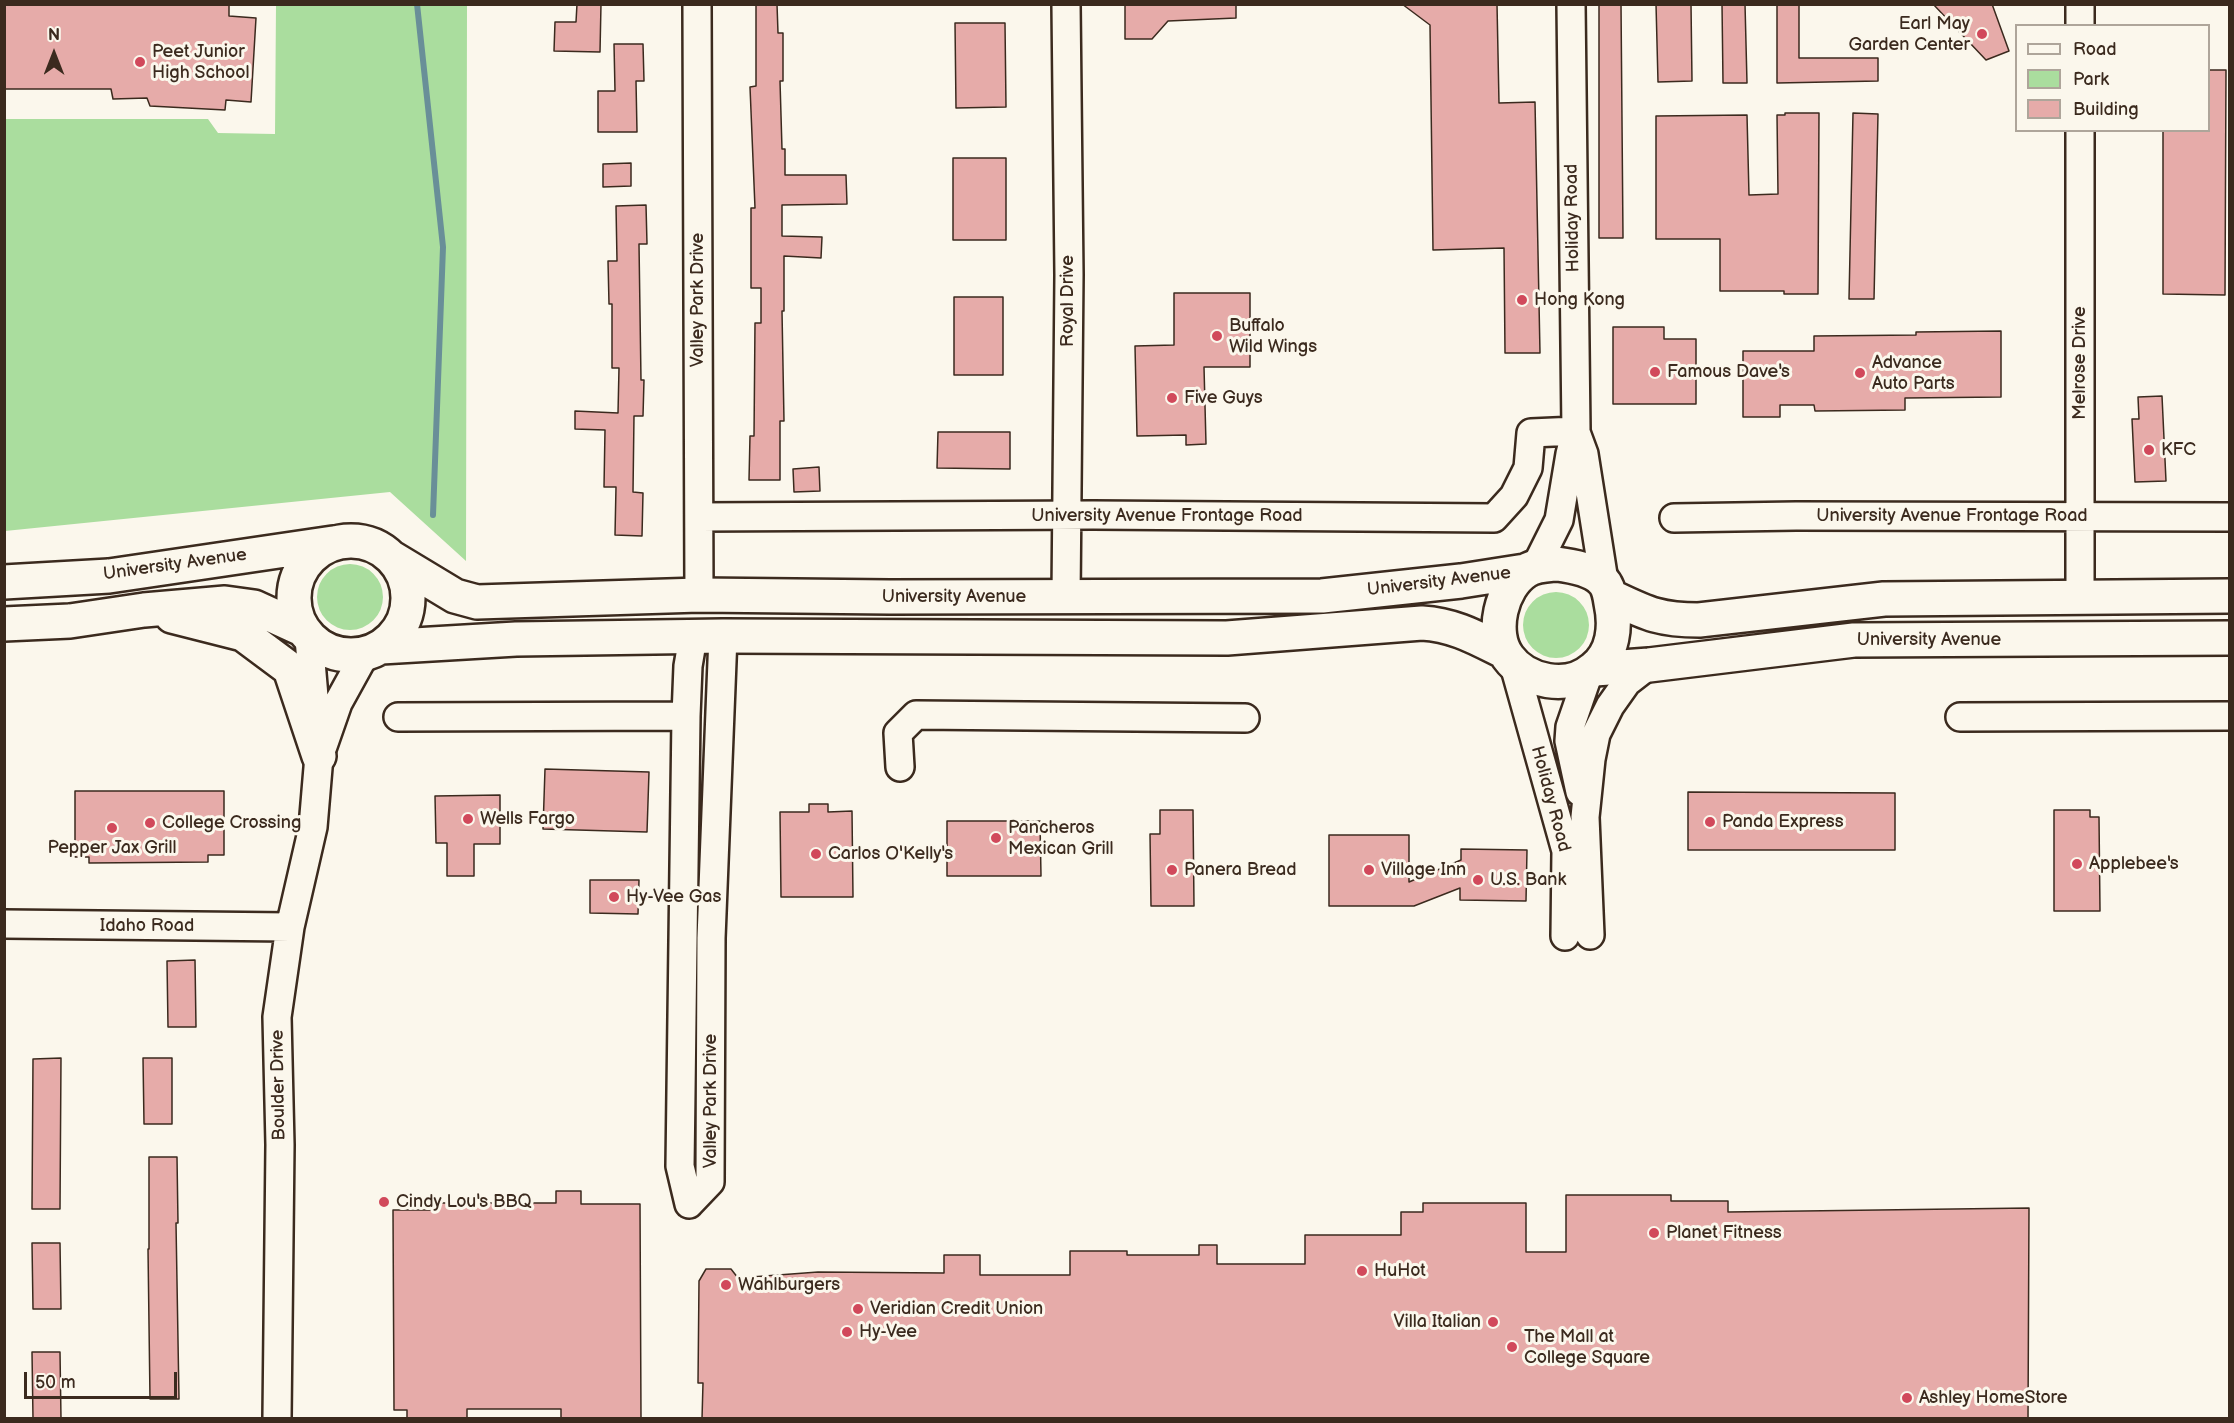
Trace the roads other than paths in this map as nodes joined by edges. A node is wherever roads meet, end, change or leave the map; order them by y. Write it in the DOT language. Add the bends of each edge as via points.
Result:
graph roads {
  1 [pos="698,4"];
  2 [pos="1066,4"];
  3 [pos="1571,4"];
  4 [pos="2080,4"];
  5 [pos="2080,24"];
  6 [pos="2080,132"];
  7 [pos="1576,431"];
  8 [pos="1067,515"];
  9 [pos="699,517"];
  10 [pos="2080,517"];
  11 [pos="2229,517"];
  12 [pos="1674,518"];
  13 [pos="344,541"];
  14 [pos="392,558"];
  15 [pos="1530,569"];
  16 [pos="109,576"];
  17 [pos="4,582"];
  18 [pos="1607,589"];
  19 [pos="699,595"];
  20 [pos="2080,596"];
  21 [pos="2229,596"];
  22 [pos="890,597"];
  23 [pos="1066,597"];
  24 [pos="4,601"];
  25 [pos="144,610"];
  26 [pos="4,624"];
  27 [pos="306,634"];
  28 [pos="708,636"];
  29 [pos="892,636"];
  30 [pos="2229,638"];
  31 [pos="1906,640"];
  32 [pos="373,650"];
  33 [pos="1509,658"];
  34 [pos="1649,665"];
  35 [pos="1592,670"];
  36 [pos="686,716"];
  37 [pos="2229,716"];
  38 [pos="398,717"];
  39 [pos="1960,717"];
  40 [pos="1245,718"];
  41 [pos="319,756"];
  42 [pos="900,767"];
  43 [pos="1586,817"];
  44 [pos="4,924"];
  45 [pos="290,927"];
  46 [pos="277,1419"];
  1 -- 9 [label="street, Valley Park Drive"];
  2 -- 8 [label="street, Royal Drive"];
  3 -- 7 [label="street, Holiday Road"];
  4 -- 5 [label="street"];
  6 -- 10 [label="street, Melrose Drive"];
  7 -- 8 [label="street, University Avenue Frontage Road" via="1531,433 1528,468 1514,496 1494,518"];
  7 -- 15 [label="street, Holiday Road" via="1559,520"];
  7 -- 18 [label="street, Holiday Road" via="1584,454"];
  8 -- 9 [label="street, University Avenue Frontage Road"];
  8 -- 23 [label="street, Royal Drive"];
  9 -- 19 [label="street, Valley Park Drive"];
  10 -- 11 [label="street, University Avenue Frontage Road"];
  10 -- 12 [label="street, University Avenue Frontage Road"];
  10 -- 20 [label="street, Melrose Drive"];
  13 -- 14 [label="main road" via="378,548"];
  13 -- 16 [label="main road, University Avenue"];
  13 -- 27 [label="main road" via="314,554 296,581 295,614"];
  14 -- 19 [label="main road, University Avenue" via="455,596 477,602"];
  14 -- 32 [label="main road" via="402,572 408,605 394,636"];
  15 -- 18 [label="main road" via="1557,564 1579,567"];
  15 -- 23 [label="main road, University Avenue" via="1461,581 1322,596"];
  15 -- 33 [label="main road" via="1513,585 1502,604 1499,626"];
  16 -- 17 [label="main road, University Avenue"];
  16 -- 24 [label="main road" via="66,598"];
  18 -- 20 [label="main road, University Avenue" via="1654,616 1671,620 1884,599"];
  18 -- 35 [label="main road" via="1615,618 1614,635 1607,652"];
  19 -- 22 [label="main road, University Avenue"];
  20 -- 21 [label="main road, University Avenue"];
  20 -- 31 [label="main road" via="2054,619 1975,621"];
  22 -- 23 [label="main road, University Avenue"];
  22 -- 28 [label="main road" via="839,618 736,618"];
  23 -- 29 [label="main road" via="1045,618 955,620"];
  25 -- 26 [label="main road" via="70,621"];
  25 -- 27 [label="main road" via="225,603 254,607"];
  25 -- 41 [label="main road" via="243,634 291,669"];
  27 -- 32 [label="main road" via="321,648 335,654 350,656"];
  27 -- 41 [label="street, Boulder Drive"];
  28 -- 29 [label="main road, University Avenue"];
  28 -- 32 [label="main road, University Avenue" via="516,639"];
  28 -- 36 [label="street, Valley Park Drive" via="688,666"];
  28 -- 36 [label="street, Valley Park Drive" via="710,1182 689,1204 680,1166"];
  29 -- 33 [label="main road, University Avenue" via="1227,638 1422,623 1459,629"];
  30 -- 31 [label="main road, University Avenue"];
  31 -- 34 [label="main road, University Avenue" via="1854,640"];
  32 -- 41 [label="street, Boulder Drive" via="338,703"];
  33 -- 35 [label="main road" via="1530,675 1548,681 1567,681"];
  33 -- 43 [label="street, Holiday Road" via="1566,851 1578,935"];
  34 -- 35 [label="main road, University Avenue"];
  34 -- 43 [label="street, Holiday Road" via="1627,682 1596,734"];
  35 -- 43 [label="street, Holiday Road" via="1570,727 1569,741"];
  36 -- 38 [label="street"];
  37 -- 39 [label="street"];
  40 -- 42 [label="street" via="916,715 898,733"];
  41 -- 45 [label="street, Boulder Drive" via="313,827"];
  44 -- 45 [label="street, Idaho Road"];
  45 -- 46 [label="street, Boulder Drive" via="277,1017"];
}
